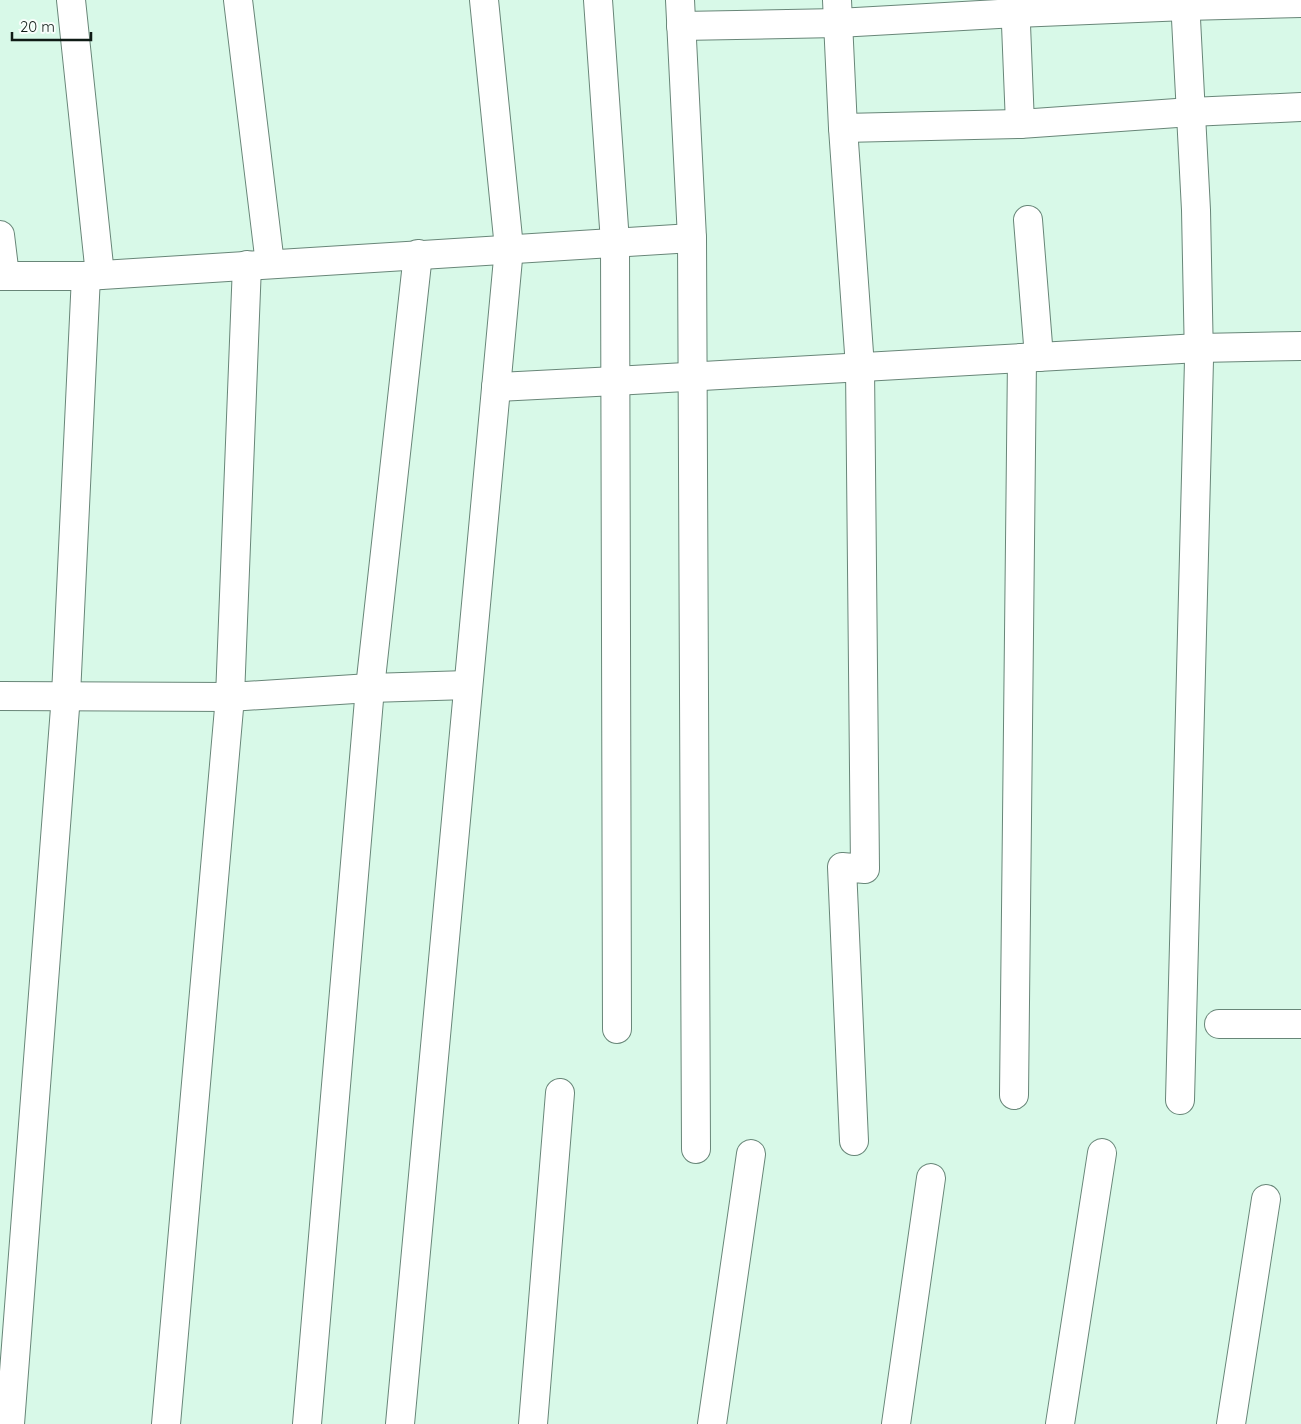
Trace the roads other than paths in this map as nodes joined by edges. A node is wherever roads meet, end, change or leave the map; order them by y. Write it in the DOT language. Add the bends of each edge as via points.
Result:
graph roads {
  1 [pos="70,0"];
  2 [pos="238,0"];
  3 [pos="484,0"];
  4 [pos="598,0"];
  5 [pos="1186,3"];
  6 [pos="1301,4"];
  7 [pos="1015,7"];
  8 [pos="838,12"];
  9 [pos="680,13"];
  10 [pos="1301,107"];
  11 [pos="1191,112"];
  12 [pos="1020,124"];
  13 [pos="843,128"];
  14 [pos="1028,220"];
  15 [pos="0,235"];
  16 [pos="692,238"];
  17 [pos="614,242"];
  18 [pos="509,248"];
  19 [pos="418,254"];
  20 [pos="259,264"];
  21 [pos="93,275"];
  22 [pos="2,276"];
  23 [pos="1301,346"];
  24 [pos="1199,348"];
  25 [pos="1030,357"];
  26 [pos="860,367"];
  27 [pos="692,377"];
  28 [pos="615,381"];
  29 [pos="496,387"];
  30 [pos="468,685"];
  31 [pos="370,688"];
  32 [pos="0,696"];
  33 [pos="66,696"];
  34 [pos="230,697"];
  35 [pos="1219,1024"];
  36 [pos="1301,1024"];
  37 [pos="617,1029"];
  38 [pos="560,1093"];
  39 [pos="1014,1096"];
  40 [pos="1180,1100"];
  41 [pos="854,1142"];
  42 [pos="696,1149"];
  43 [pos="1102,1153"];
  44 [pos="751,1154"];
  45 [pos="931,1178"];
  46 [pos="1266,1199"];
  47 [pos="10,1424"];
  48 [pos="166,1424"];
  49 [pos="307,1424"];
  50 [pos="400,1424"];
  51 [pos="534,1424"];
  52 [pos="712,1424"];
  53 [pos="896,1424"];
  54 [pos="1060,1424"];
  55 [pos="1232,1424"];
  1 -- 21 [label="street"];
  2 -- 20 [label="street"];
  3 -- 18 [label="street"];
  4 -- 17 [label="street"];
  5 -- 6 [label="street"];
  5 -- 7 [label="street"];
  5 -- 11 [label="street"];
  7 -- 8 [label="street"];
  7 -- 12 [label="street"];
  8 -- 9 [label="street"];
  8 -- 13 [label="street"];
  9 -- 16 [label="street"];
  10 -- 11 [label="street"];
  11 -- 12 [label="street"];
  11 -- 24 [label="street"];
  12 -- 13 [label="street"];
  13 -- 26 [label="street"];
  14 -- 25 [label="street"];
  15 -- 22 [label="street"];
  16 -- 17 [label="street"];
  16 -- 27 [label="street"];
  17 -- 18 [label="street"];
  17 -- 28 [label="street"];
  18 -- 19 [label="street"];
  18 -- 29 [label="street"];
  19 -- 20 [label="street"];
  19 -- 31 [label="street"];
  20 -- 21 [label="street"];
  20 -- 34 [label="street"];
  21 -- 22 [label="street"];
  21 -- 33 [label="street"];
  23 -- 24 [label="street"];
  24 -- 25 [label="street"];
  24 -- 40 [label="street"];
  25 -- 26 [label="street"];
  25 -- 39 [label="street"];
  26 -- 27 [label="street"];
  26 -- 41 [label="street" via="866,869 842,867"];
  27 -- 28 [label="street"];
  27 -- 42 [label="street"];
  28 -- 29 [label="street"];
  28 -- 37 [label="street"];
  29 -- 30 [label="street"];
  30 -- 31 [label="street"];
  30 -- 50 [label="street"];
  31 -- 34 [label="street"];
  31 -- 49 [label="street"];
  32 -- 33 [label="street"];
  33 -- 34 [label="street"];
  33 -- 47 [label="street"];
  34 -- 48 [label="street"];
  35 -- 36 [label="street"];
  38 -- 51 [label="street"];
  43 -- 54 [label="street"];
  44 -- 52 [label="street"];
  45 -- 53 [label="street"];
  46 -- 55 [label="street"];
}
